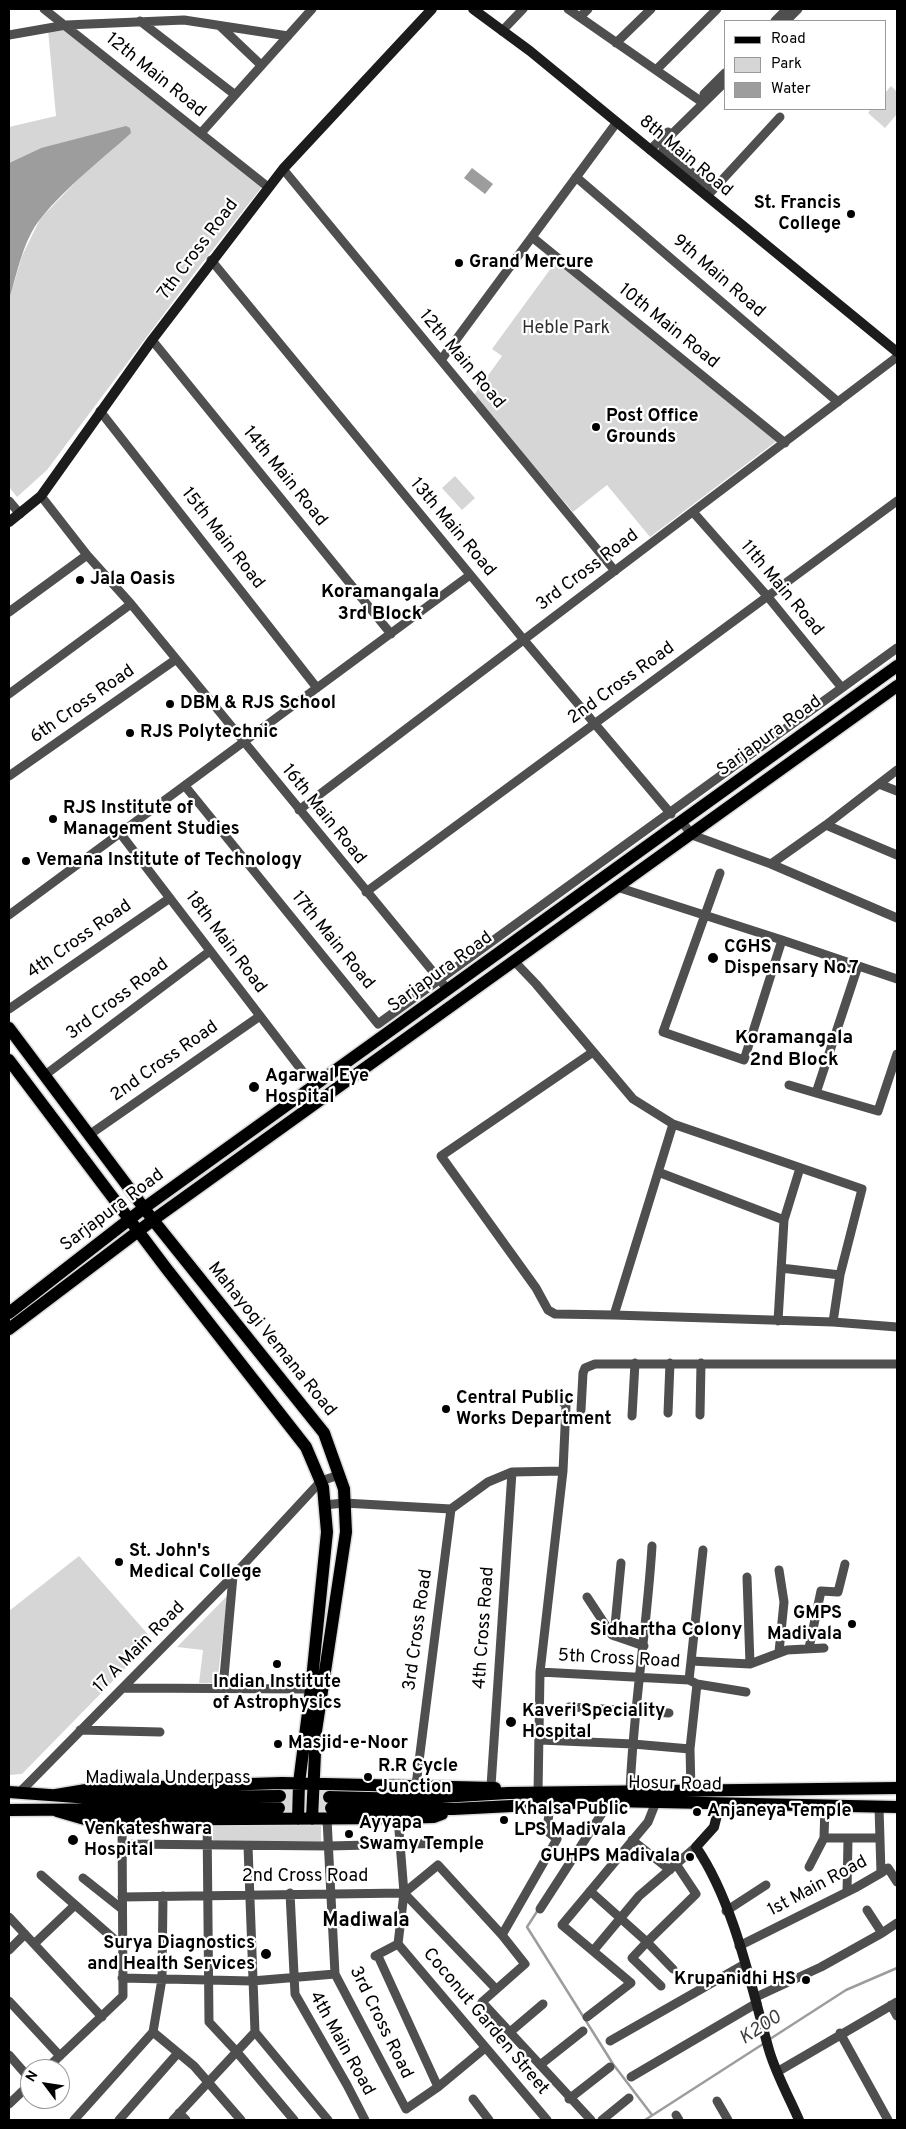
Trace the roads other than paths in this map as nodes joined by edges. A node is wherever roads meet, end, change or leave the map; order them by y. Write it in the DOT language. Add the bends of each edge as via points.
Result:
graph roads {
  1 [pos="44,9"];
  2 [pos="312,9"];
  3 [pos="432,9"];
  4 [pos="473,9"];
  5 [pos="523,9"];
  6 [pos="568,9"];
  7 [pos="588,9"];
  8 [pos="651,9"];
  9 [pos="717,9"];
  10 [pos="798,9"];
  11 [pos="786,15"];
  12 [pos="580,17"];
  13 [pos="140,22"];
  14 [pos="66,25"];
  15 [pos="219,25"];
  16 [pos="502,31"];
  17 [pos="9,36"];
  18 [pos="288,36"];
  19 [pos="616,42"];
  20 [pos="261,65"];
  21 [pos="656,70"];
  22 [pos="724,74"];
  23 [pos="724,83"];
  24 [pos="715,88"];
  25 [pos="234,94"];
  26 [pos="699,100"];
  27 [pos="780,117"];
  28 [pos="617,122"];
  29 [pos="201,133"];
  30 [pos="650,150"];
  31 [pos="283,169"];
  32 [pos="576,177"];
  33 [pos="268,187"];
  34 [pos="710,193"];
  35 [pos="532,237"];
  36 [pos="211,260"];
  37 [pos="152,340"];
  38 [pos="897,352"];
  39 [pos="897,357"];
  40 [pos="441,360"];
  41 [pos="838,402"];
  42 [pos="100,411"];
  43 [pos="785,443"];
  44 [pos="42,496"];
  45 [pos="9,501"];
  46 [pos="897,502"];
  47 [pos="693,512"];
  48 [pos="20,514"];
  49 [pos="9,522"];
  50 [pos="87,555"];
  51 [pos="615,571"];
  52 [pos="470,575"];
  53 [pos="768,597"];
  54 [pos="132,604"];
  55 [pos="9,612"];
  56 [pos="391,634"];
  57 [pos="524,640"];
  58 [pos="897,648"];
  59 [pos="175,660"];
  60 [pos="897,666"];
  61 [pos="897,686"];
  62 [pos="318,688"];
  63 [pos="842,688"];
  64 [pos="9,694"];
  65 [pos="594,724"];
  66 [pos="243,743"];
  67 [pos="897,770"];
  68 [pos="9,776"];
  69 [pos="879,784"];
  70 [pos="185,786"];
  71 [pos="897,791"];
  72 [pos="299,810"];
  73 [pos="671,814"];
  74 [pos="682,822"];
  75 [pos="826,826"];
  76 [pos="120,833"];
  77 [pos="692,834"];
  78 [pos="897,855"];
  79 [pos="771,864"];
  80 [pos="720,873"];
  81 [pos="617,887"];
  82 [pos="366,892"];
  83 [pos="170,898"];
  84 [pos="9,915"];
  85 [pos="705,917"];
  86 [pos="897,918"];
  87 [pos="782,940"];
  88 [pos="210,951"];
  89 [pos="514,962"];
  90 [pos="858,966"];
  91 [pos="438,979"];
  92 [pos="897,979"];
  93 [pos="448,990"];
  94 [pos="9,1009"];
  95 [pos="260,1016"];
  96 [pos="378,1024"];
  97 [pos="9,1028"];
  98 [pos="594,1052"];
  99 [pos="897,1054"];
  100 [pos="9,1060"];
  101 [pos="45,1075"];
  102 [pos="790,1085"];
  103 [pos="314,1086"];
  104 [pos="816,1092"];
  105 [pos="673,1124"];
  106 [pos="89,1135"];
  107 [pos="800,1168"];
  108 [pos="658,1172"];
  109 [pos="144,1208"];
  110 [pos="131,1219"];
  111 [pos="153,1220"];
  112 [pos="784,1220"];
  113 [pos="139,1231"];
  114 [pos="781,1268"];
  115 [pos="840,1275"];
  116 [pos="9,1313"];
  117 [pos="614,1315"];
  118 [pos="778,1321"];
  119 [pos="833,1322"];
  120 [pos="897,1326"];
  121 [pos="9,1329"];
  122 [pos="635,1363"];
  123 [pos="670,1363"];
  124 [pos="701,1363"];
  125 [pos="897,1364"];
  126 [pos="547,1394"];
  127 [pos="581,1410"];
  128 [pos="668,1413"];
  129 [pos="700,1415"];
  130 [pos="632,1416"];
  131 [pos="563,1470"];
  132 [pos="512,1472"];
  133 [pos="339,1475"];
  134 [pos="321,1481"];
  135 [pos="344,1503"];
  136 [pos="324,1505"];
  137 [pos="451,1509"];
  138 [pos="652,1546"];
  139 [pos="703,1550"];
  140 [pos="621,1563"];
  141 [pos="845,1564"];
  142 [pos="779,1570"];
  143 [pos="233,1576"];
  144 [pos="747,1577"];
  145 [pos="587,1597"];
  146 [pos="614,1636"];
  147 [pos="644,1646"];
  148 [pos="809,1648"];
  149 [pos="824,1648"];
  150 [pos="779,1652"];
  151 [pos="691,1661"];
  152 [pos="750,1664"];
  153 [pos="540,1672"];
  154 [pos="639,1678"];
  155 [pos="693,1682"];
  156 [pos="124,1688"];
  157 [pos="223,1688"];
  158 [pos="311,1689"];
  159 [pos="746,1692"];
  160 [pos="569,1707"];
  161 [pos="636,1712"];
  162 [pos="669,1713"];
  163 [pos="80,1730"];
  164 [pos="160,1732"];
  165 [pos="540,1740"];
  166 [pos="633,1744"];
  167 [pos="690,1749"];
  168 [pos="299,1783"];
  169 [pos="312,1784"];
  170 [pos="416,1785"];
  171 [pos="491,1786"];
  172 [pos="897,1788"];
  173 [pos="691,1791"];
  174 [pos="15,1792"];
  175 [pos="630,1792"];
  176 [pos="508,1793"];
  177 [pos="538,1793"];
  178 [pos="56,1795"];
  179 [pos="610,1801"];
  180 [pos="656,1802"];
  181 [pos="720,1803"];
  182 [pos="550,1804"];
  183 [pos="825,1805"];
  184 [pos="879,1807"];
  185 [pos="897,1807"];
  186 [pos="329,1808"];
  187 [pos="453,1809"];
  188 [pos="9,1810"];
  189 [pos="56,1811"];
  190 [pos="207,1818"];
  191 [pos="398,1818"];
  192 [pos="122,1819"];
  193 [pos="298,1819"];
  194 [pos="312,1819"];
  195 [pos="824,1838"];
  196 [pos="879,1838"];
  197 [pos="848,1839"];
  198 [pos="632,1840"];
  199 [pos="451,1843"];
  200 [pos="122,1844"];
  201 [pos="400,1844"];
  202 [pos="208,1846"];
  203 [pos="248,1846"];
  204 [pos="329,1846"];
  205 [pos="696,1847"];
  206 [pos="673,1867"];
  207 [pos="810,1867"];
  208 [pos="881,1873"];
  209 [pos="41,1875"];
  210 [pos="83,1878"];
  211 [pos="897,1882"];
  212 [pos="766,1885"];
  213 [pos="590,1891"];
  214 [pos="847,1892"];
  215 [pos="290,1893"];
  216 [pos="404,1893"];
  217 [pos="207,1894"];
  218 [pos="248,1894"];
  219 [pos="330,1894"];
  220 [pos="163,1896"];
  221 [pos="122,1897"];
  222 [pos="75,1905"];
  223 [pos="122,1909"];
  224 [pos="540,1909"];
  225 [pos="867,1910"];
  226 [pos="726,1911"];
  227 [pos="9,1917"];
  228 [pos="620,1919"];
  229 [pos="402,1920"];
  230 [pos="332,1923"];
  231 [pos="897,1923"];
  232 [pos="882,1933"];
  233 [pos="25,1934"];
  234 [pos="502,1935"];
  235 [pos="647,1942"];
  236 [pos="34,1944"];
  237 [pos="398,1944"];
  238 [pos="122,1946"];
  239 [pos="739,1946"];
  240 [pos="9,1950"];
  241 [pos="593,1951"];
  242 [pos="745,1964"];
  243 [pos="673,1970"];
  244 [pos="335,1974"];
  245 [pos="122,1978"];
  246 [pos="162,1979"];
  247 [pos="292,1979"];
  248 [pos="208,1980"];
  249 [pos="252,1980"];
  250 [pos="661,1986"];
  251 [pos="496,1989"];
  252 [pos="757,2000"];
  253 [pos="9,2001"];
  254 [pos="894,2003"];
  255 [pos="543,2004"];
  256 [pos="897,2016"];
  257 [pos="102,2017"];
  258 [pos="586,2017"];
  259 [pos="582,2031"];
  260 [pos="153,2032"];
  261 [pos="255,2032"];
  262 [pos="510,2032"];
  263 [pos="840,2033"];
  264 [pos="610,2041"];
  265 [pos="485,2048"];
  266 [pos="236,2051"];
  267 [pos="177,2054"];
  268 [pos="9,2055"];
  269 [pos="60,2056"];
  270 [pos="57,2059"];
  271 [pos="540,2065"];
  272 [pos="610,2067"];
  273 [pos="20,2068"];
  274 [pos="777,2072"];
  275 [pos="632,2077"];
  276 [pos="208,2082"];
  277 [pos="438,2087"];
  278 [pos="20,2094"];
  279 [pos="629,2098"];
  280 [pos="473,2099"];
  281 [pos="569,2099"];
  282 [pos="717,2101"];
  283 [pos="9,2104"];
  284 [pos="180,2113"];
  285 [pos="74,2120"];
  286 [pos="118,2120"];
  287 [pos="173,2120"];
  288 [pos="186,2120"];
  289 [pos="241,2120"];
  290 [pos="294,2120"];
  291 [pos="328,2120"];
  292 [pos="365,2120"];
  293 [pos="489,2120"];
  294 [pos="547,2120"];
  295 [pos="591,2120"];
  296 [pos="602,2120"];
  297 [pos="728,2120"];
  298 [pos="799,2120"];
  299 [pos="888,2120"];
  1 -- 14 [label="street, 12th Main Road"];
  2 -- 18 [label="street"];
  3 -- 31 [label="street, 7th Cross Road"];
  4 -- 16 [label="street, 8th Main Road"];
  5 -- 16 [label="street"];
  6 -- 12 [label="street"];
  7 -- 12 [label="street"];
  8 -- 19 [label="street"];
  9 -- 21 [label="street"];
  10 -- 11 [label="street"];
  12 -- 19 [label="street"];
  13 -- 14 [label="street"];
  13 -- 15 [label="street" via="184,20"];
  13 -- 25 [label="street"];
  14 -- 17 [label="street"];
  14 -- 29 [label="street, 12th Main Road"];
  15 -- 18 [label="street"];
  15 -- 20 [label="street"];
  16 -- 28 [label="street, 8th Main Road"];
  18 -- 20 [label="street"];
  19 -- 21 [label="street"];
  20 -- 25 [label="street"];
  21 -- 26 [label="street"];
  22 -- 24 [label="street"];
  23 -- 24 [label="street"];
  24 -- 26 [label="street"];
  24 -- 34 [label="street" via="671,135 664,150"];
  25 -- 29 [label="street"];
  26 -- 30 [label="street"];
  27 -- 34 [label="street"];
  28 -- 30 [label="street, 8th Main Road"];
  28 -- 32 [label="street"];
  29 -- 33 [label="street, 12th Main Road"];
  30 -- 34 [label="street, 8th Main Road"];
  31 -- 33 [label="street, 7th Cross Road"];
  31 -- 40 [label="street, 12th Main Road"];
  32 -- 35 [label="street"];
  32 -- 41 [label="street, 9th Main Road"];
  33 -- 36 [label="street, 7th Cross Road"];
  34 -- 38 [label="street, 8th Main Road"];
  35 -- 40 [label="street"];
  35 -- 43 [label="street, 10th Main Road"];
  36 -- 37 [label="street, 7th Cross Road"];
  36 -- 52 [label="street, 13th Main Road"];
  37 -- 42 [label="street, 7th Cross Road"];
  37 -- 56 [label="street, 14th Main Road"];
  39 -- 41 [label="street, 3rd Cross Road"];
  40 -- 51 [label="street, 12th Main Road"];
  41 -- 43 [label="street, 3rd Cross Road"];
  42 -- 44 [label="street, 7th Cross Road"];
  42 -- 62 [label="street, 15th Main Road"];
  43 -- 47 [label="street, 3rd Cross Road"];
  44 -- 48 [label="street, 7th Cross Road"];
  44 -- 50 [label="street, 16th Main Road"];
  45 -- 48 [label="street"];
  46 -- 53 [label="street, 2nd Cross Road"];
  47 -- 51 [label="street, 3rd Cross Road"];
  47 -- 53 [label="street, 11th Main Road"];
  48 -- 49 [label="street, 7th Cross Road"];
  50 -- 54 [label="street, 16th Main Road"];
  50 -- 55 [label="street"];
  51 -- 57 [label="street, 3rd Cross Road"];
  52 -- 56 [label="street"];
  52 -- 57 [label="street, 13th Main Road"];
  53 -- 63 [label="street, 11th Main Road"];
  53 -- 65 [label="street, 2nd Cross Road"];
  54 -- 59 [label="street, 16th Main Road"];
  54 -- 64 [label="street"];
  56 -- 62 [label="street"];
  57 -- 65 [label="street, 13th Main Road"];
  57 -- 72 [label="street, 3rd Cross Road"];
  58 -- 63 [label="street, Sarjapura Road"];
  59 -- 66 [label="street, 16th Main Road"];
  59 -- 68 [label="street, 6th Cross Road"];
  60 -- 74 [label="main road, Sarjapura Road"];
  61 -- 77 [label="main road, Sarjapura Road"];
  62 -- 66 [label="street"];
  63 -- 73 [label="street, Sarjapura Road"];
  65 -- 73 [label="street, 13th Main Road"];
  65 -- 82 [label="street, 2nd Cross Road"];
  66 -- 70 [label="street"];
  66 -- 72 [label="street, 16th Main Road"];
  67 -- 69 [label="street"];
  69 -- 71 [label="street"];
  69 -- 75 [label="street"];
  70 -- 76 [label="street"];
  70 -- 96 [label="street, 17th Main Road"];
  72 -- 82 [label="street, 16th Main Road"];
  73 -- 91 [label="street, Sarjapura Road"];
  74 -- 77 [label="street"];
  74 -- 93 [label="main road, Sarjapura Road"];
  75 -- 78 [label="street"];
  75 -- 79 [label="street"];
  76 -- 83 [label="street, 18th Main Road"];
  76 -- 84 [label="street"];
  77 -- 79 [label="street"];
  77 -- 81 [label="main road, Sarjapura Road"];
  79 -- 86 [label="street"];
  80 -- 85 [label="street"];
  81 -- 85 [label="street"];
  81 -- 89 [label="main road, Sarjapura Road"];
  82 -- 91 [label="street, 16th Main Road"];
  83 -- 88 [label="street, 18th Main Road"];
  83 -- 94 [label="street, 4th Cross Road"];
  85 -- 87 [label="street"];
  85 -- 87 [label="street" via="663,1032 744,1060"];
  87 -- 90 [label="street"];
  88 -- 95 [label="street, 18th Main Road"];
  88 -- 101 [label="street, 3rd Cross Road"];
  89 -- 98 [label="street"];
  89 -- 111 [label="main road, Sarjapura Road"];
  90 -- 92 [label="street"];
  90 -- 104 [label="street"];
  91 -- 93 [label="street, 16th Main Road"];
  91 -- 96 [label="street, Sarjapura Road"];
  93 -- 103 [label="main road, Sarjapura Road"];
  95 -- 103 [label="street, 18th Main Road"];
  95 -- 106 [label="street, 2nd Cross Road"];
  97 -- 101 [label="main road, Mahayogi Vemana Road"];
  98 -- 105 [label="street" via="633,1099"];
  98 -- 117 [label="street" via="441,1156 536,1288 548,1310 555,1314"];
  99 -- 104 [label="street" via="878,1111"];
  100 -- 110 [label="main road, Mahayogi Vemana Road"];
  101 -- 106 [label="main road, Mahayogi Vemana Road"];
  102 -- 104 [label="street"];
  103 -- 109 [label="main road, Sarjapura Road"];
  105 -- 107 [label="street"];
  105 -- 108 [label="street"];
  106 -- 109 [label="main road, Mahayogi Vemana Road"];
  107 -- 112 [label="street"];
  107 -- 115 [label="street" via="862,1189"];
  108 -- 112 [label="street"];
  108 -- 117 [label="street"];
  109 -- 110 [label="main road, Sarjapura Road"];
  109 -- 111 [label="main road, Mahayogi Vemana Road"];
  110 -- 113 [label="main road, Mahayogi Vemana Road"];
  110 -- 116 [label="main road, Sarjapura Road"];
  111 -- 113 [label="main road, Sarjapura Road"];
  111 -- 133 [label="main road, Mahayogi Vemana Road" via="324,1433"];
  112 -- 114 [label="street"];
  113 -- 121 [label="main road, Sarjapura Road"];
  113 -- 134 [label="main road, Mahayogi Vemana Road" via="306,1447"];
  114 -- 115 [label="street"];
  114 -- 118 [label="street"];
  115 -- 119 [label="street"];
  117 -- 118 [label="street"];
  118 -- 119 [label="street"];
  119 -- 120 [label="street"];
  122 -- 123 [label="street"];
  122 -- 127 [label="street" via="605,1362 585,1368 582,1373"];
  122 -- 130 [label="street"];
  123 -- 124 [label="street"];
  123 -- 128 [label="street"];
  124 -- 125 [label="street"];
  124 -- 129 [label="street"];
  126 -- 131 [label="street, 5th Cross Road" via="559,1397 566,1406"];
  131 -- 132 [label="street"];
  131 -- 153 [label="street, 5th Cross Road"];
  132 -- 137 [label="street" via="488,1482"];
  132 -- 171 [label="street, 4th Cross Road"];
  133 -- 134 [label="street"];
  133 -- 135 [label="main road, Mahayogi Vemana Road"];
  134 -- 136 [label="main road, Mahayogi Vemana Road"];
  134 -- 143 [label="street, 17 A Main Road"];
  135 -- 136 [label="street"];
  135 -- 137 [label="street"];
  135 -- 169 [label="main road, Mahayogi Vemana Road" via="346,1532 316,1731"];
  136 -- 158 [label="main road, Mahayogi Vemana Road" via="327,1532"];
  137 -- 170 [label="street, 3rd Cross Road"];
  138 -- 147 [label="street"];
  139 -- 151 [label="street"];
  140 -- 146 [label="street"];
  141 -- 148 [label="street" via="838,1592 821,1591"];
  142 -- 150 [label="street" via="784,1602"];
  143 -- 156 [label="street, 17 A Main Road"];
  143 -- 157 [label="street"];
  144 -- 152 [label="street"];
  145 -- 146 [label="street"];
  146 -- 147 [label="street"];
  147 -- 154 [label="street"];
  148 -- 149 [label="street"];
  148 -- 150 [label="street"];
  150 -- 152 [label="street"];
  151 -- 152 [label="street"];
  151 -- 155 [label="street"];
  153 -- 154 [label="street, 5th Cross Road"];
  153 -- 165 [label="street"];
  154 -- 155 [label="street, 5th Cross Road"];
  154 -- 161 [label="street"];
  155 -- 159 [label="street, 5th Cross Road"];
  155 -- 167 [label="street"];
  156 -- 157 [label="street"];
  156 -- 163 [label="street, 17 A Main Road"];
  157 -- 158 [label="street"];
  158 -- 168 [label="main road, Mahayogi Vemana Road"];
  160 -- 161 [label="street"];
  161 -- 162 [label="street"];
  161 -- 166 [label="street"];
  163 -- 164 [label="street"];
  163 -- 174 [label="street, 17 A Main Road"];
  165 -- 166 [label="street"];
  165 -- 177 [label="street"];
  166 -- 167 [label="street"];
  166 -- 175 [label="street"];
  167 -- 173 [label="street"];
  168 -- 169 [label="main road"];
  168 -- 178 [label="main road" via="92,1789"];
  168 -- 193 [label="main road, Mahayogi Vemana Road"];
  169 -- 170 [label="main road"];
  169 -- 194 [label="main road, Mahayogi Vemana Road"];
  170 -- 171 [label="main road"];
  171 -- 176 [label="main road"];
  172 -- 173 [label="main road, Hosur Road"];
  173 -- 175 [label="main road, Hosur Road"];
  174 -- 178 [label="main road"];
  175 -- 177 [label="main road, Hosur Road"];
  176 -- 177 [label="main road, Hosur Road"];
  176 -- 186 [label="main road"];
  178 -- 189 [label="main road, Madiwala Underpass" via="279,1802"];
  179 -- 180 [label="main road, Hosur Road"];
  179 -- 182 [label="main road, Hosur Road"];
  179 -- 224 [label="street"];
  180 -- 181 [label="main road, Hosur Road"];
  180 -- 198 [label="street" via="648,1822"];
  181 -- 183 [label="main road, Hosur Road"];
  181 -- 205 [label="street" via="714,1827"];
  182 -- 187 [label="main road, Hosur Road"];
  182 -- 234 [label="street" via="547,1831 557,1839"];
  183 -- 184 [label="main road, Hosur Road"];
  183 -- 195 [label="street"];
  184 -- 185 [label="main road, Hosur Road"];
  184 -- 196 [label="street, 1st Main Road"];
  186 -- 187 [label="main road"];
  186 -- 191 [label="main road"];
  186 -- 194 [label="main road"];
  186 -- 204 [label="street, 3rd Cross Road"];
  187 -- 191 [label="main road" via="434,1817"];
  188 -- 189 [label="main road"];
  189 -- 192 [label="main road" via="88,1820"];
  190 -- 192 [label="main road"];
  190 -- 193 [label="main road"];
  190 -- 202 [label="street"];
  191 -- 201 [label="street"];
  192 -- 200 [label="street"];
  193 -- 194 [label="main road"];
  195 -- 197 [label="street"];
  195 -- 207 [label="street"];
  196 -- 197 [label="street"];
  196 -- 208 [label="street, 1st Main Road"];
  197 -- 214 [label="street"];
  198 -- 206 [label="street"];
  198 -- 213 [label="street"];
  199 -- 201 [label="street"];
  200 -- 202 [label="street"];
  200 -- 221 [label="street"];
  201 -- 204 [label="street"];
  201 -- 216 [label="street"];
  202 -- 203 [label="street"];
  202 -- 217 [label="street"];
  203 -- 204 [label="street"];
  203 -- 218 [label="street"];
  204 -- 219 [label="street, 3rd Cross Road"];
  205 -- 206 [label="street"];
  205 -- 226 [label="street" via="710,1868"];
  206 -- 228 [label="street" via="647,1889"];
  206 -- 235 [label="street" via="696,1894"];
  208 -- 211 [label="street" via="888,1868"];
  208 -- 214 [label="street, 1st Main Road"];
  209 -- 222 [label="street"];
  210 -- 223 [label="street"];
  212 -- 226 [label="street"];
  213 -- 228 [label="street"];
  213 -- 241 [label="street" via="562,1925"];
  214 -- 239 [label="street, 1st Main Road"];
  215 -- 218 [label="street, 2nd Cross Road"];
  215 -- 219 [label="street, 2nd Cross Road"];
  215 -- 247 [label="street, 4th Main Road"];
  216 -- 219 [label="street, 2nd Cross Road"];
  216 -- 229 [label="street"];
  216 -- 234 [label="street" via="438,1865"];
  216 -- 251 [label="street"];
  217 -- 218 [label="street, 2nd Cross Road"];
  217 -- 220 [label="street, 2nd Cross Road"];
  217 -- 248 [label="street"];
  218 -- 249 [label="street"];
  219 -- 230 [label="street, 3rd Cross Road"];
  220 -- 221 [label="street, 2nd Cross Road"];
  220 -- 246 [label="street"];
  221 -- 223 [label="street"];
  222 -- 236 [label="street"];
  222 -- 238 [label="street"];
  223 -- 238 [label="street"];
  225 -- 232 [label="street"];
  226 -- 239 [label="street"];
  227 -- 233 [label="street"];
  228 -- 235 [label="street"];
  228 -- 241 [label="street"];
  229 -- 230 [label="street"];
  229 -- 237 [label="street"];
  230 -- 244 [label="street, 3rd Cross Road"];
  231 -- 232 [label="street"];
  232 -- 252 [label="street"];
  233 -- 236 [label="street"];
  233 -- 240 [label="street"];
  234 -- 251 [label="street" via="526,1964"];
  235 -- 243 [label="street"];
  235 -- 250 [label="street" via="632,1958"];
  236 -- 257 [label="street"];
  237 -- 265 [label="street, Coconut Garden Street"];
  237 -- 277 [label="street" via="376,1956"];
  238 -- 245 [label="street"];
  239 -- 242 [label="street"];
  241 -- 258 [label="street" via="630,1983"];
  242 -- 252 [label="street"];
  242 -- 264 [label="street"];
  244 -- 247 [label="street"];
  244 -- 277 [label="street, 3rd Cross Road" via="406,2109"];
  245 -- 246 [label="street"];
  245 -- 257 [label="street" via="123,1996"];
  246 -- 248 [label="street"];
  246 -- 260 [label="street"];
  247 -- 249 [label="street"];
  247 -- 292 [label="street, 4th Main Road" via="296,1998"];
  248 -- 249 [label="street"];
  248 -- 266 [label="street" via="209,2022"];
  249 -- 261 [label="street"];
  251 -- 262 [label="street" via="482,2002"];
  252 -- 274 [label="street"];
  252 -- 275 [label="street"];
  253 -- 269 [label="street"];
  254 -- 256 [label="street"];
  254 -- 263 [label="street"];
  255 -- 262 [label="street"];
  257 -- 269 [label="street"];
  259 -- 271 [label="street"];
  260 -- 267 [label="street"];
  260 -- 285 [label="street"];
  261 -- 266 [label="street"];
  261 -- 291 [label="street"];
  262 -- 271 [label="street"];
  263 -- 274 [label="street"];
  263 -- 299 [label="street"];
  265 -- 277 [label="street, 3rd Cross Road"];
  265 -- 294 [label="street, Coconut Garden Street"];
  266 -- 276 [label="street"];
  266 -- 290 [label="street"];
  267 -- 276 [label="street"];
  267 -- 286 [label="street"];
  268 -- 273 [label="street"];
  269 -- 270 [label="street"];
  271 -- 281 [label="street"];
  272 -- 281 [label="street"];
  274 -- 298 [label="street"];
  276 -- 284 [label="street"];
  276 -- 289 [label="street"];
  278 -- 283 [label="street"];
  279 -- 296 [label="street"];
  280 -- 293 [label="street"];
  281 -- 295 [label="street"];
  282 -- 297 [label="street"];
  284 -- 287 [label="street"];
  284 -- 288 [label="street"];
}
